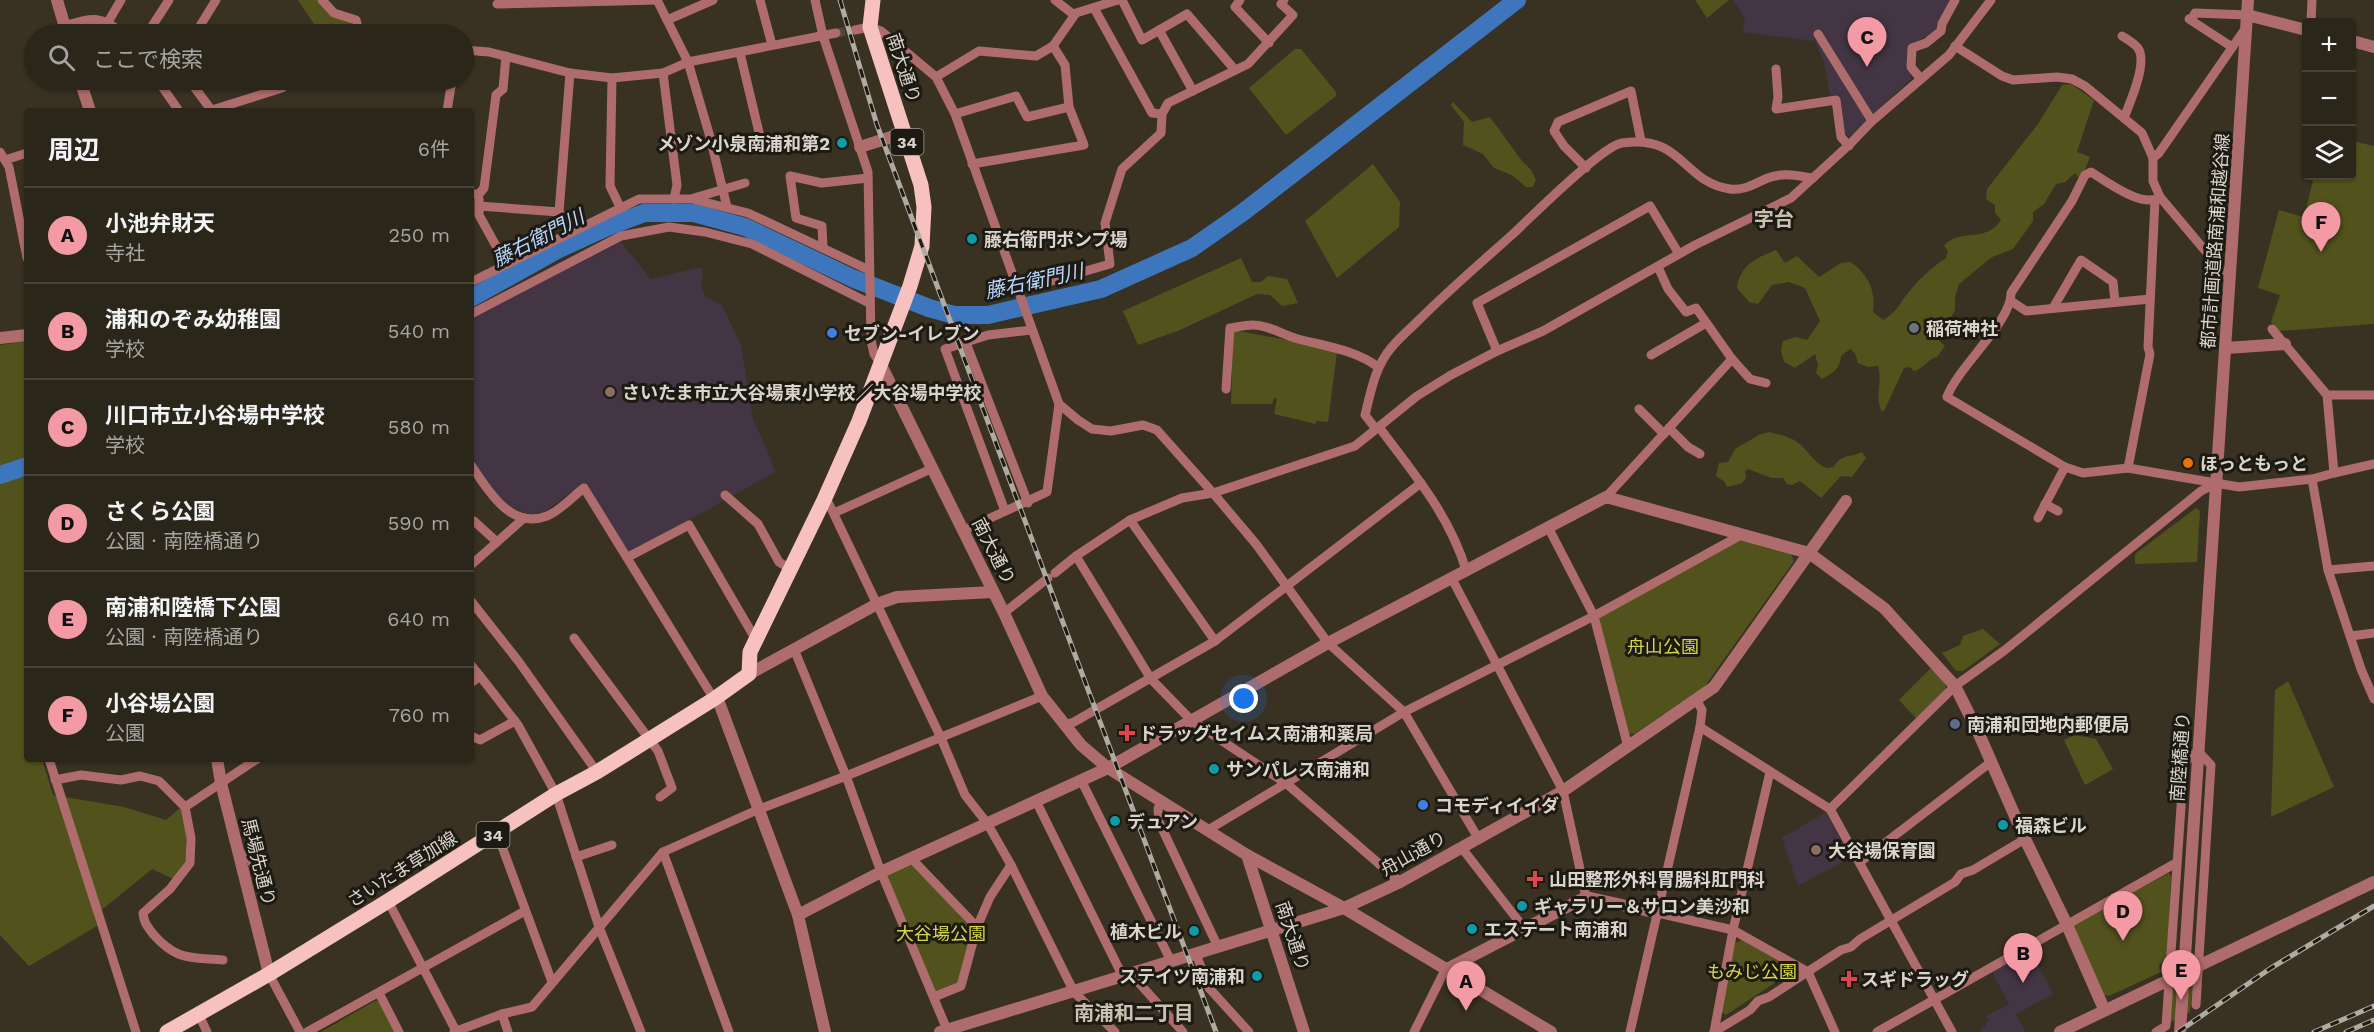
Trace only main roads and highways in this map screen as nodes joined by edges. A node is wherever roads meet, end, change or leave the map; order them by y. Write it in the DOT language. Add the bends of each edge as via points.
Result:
graph roads {
  1 [pos="873,0"];
  2 [pos="715,698"];
  3 [pos="167,1032"];
  1 -- 2 [label="main road, 南大通り / 34" via="862,28 921,185 922,246 859,421 750,652 749,674"];
  2 -- 3 [label="main road, さいたま草加線 / 34" via="269,974"];
}
